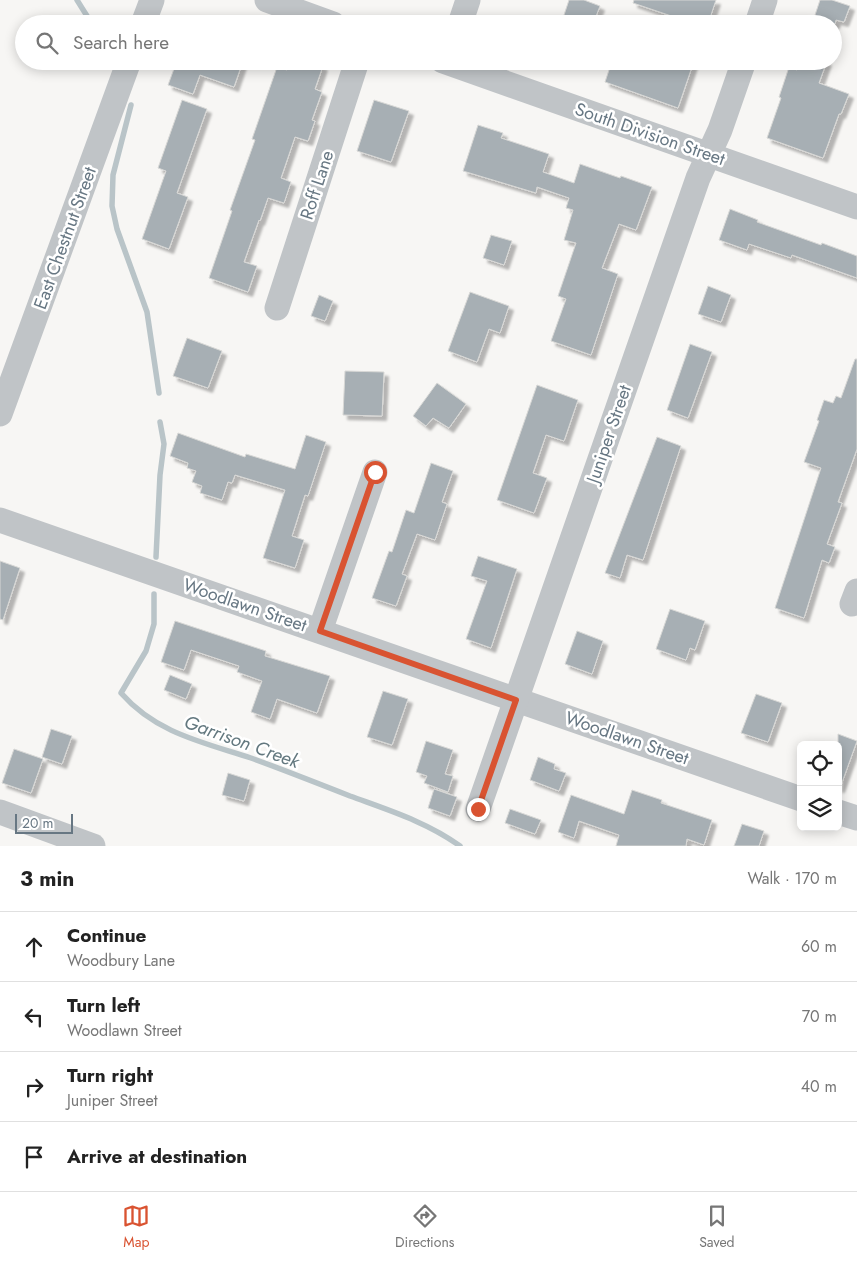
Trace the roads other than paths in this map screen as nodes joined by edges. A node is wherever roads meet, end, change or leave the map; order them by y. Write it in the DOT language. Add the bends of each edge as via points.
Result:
graph roads {
  1 [pos="152,0"];
  2 [pos="267,0"];
  3 [pos="468,0"];
  4 [pos="765,0"];
  5 [pos="146,15"];
  6 [pos="308,15"];
  7 [pos="463,15"];
  8 [pos="760,15"];
  9 [pos="126,70"];
  10 [pos="355,70"];
  11 [pos="469,70"];
  12 [pos="741,70"];
  13 [pos="709,154"];
  14 [pos="857,207"];
  15 [pos="277,308"];
  16 [pos="0,414"];
  17 [pos="375,472"];
  18 [pos="0,520"];
  19 [pos="320,631"];
  20 [pos="516,700"];
  21 [pos="797,798"];
  22 [pos="478,809"];
  23 [pos="0,812"];
  24 [pos="842,813"];
  25 [pos="857,818"];
  26 [pos="93,846"];
  1 -- 5 [label="street"];
  2 -- 6 [label="street"];
  3 -- 7 [label="street"];
  4 -- 8 [label="street"];
  9 -- 16 [label="street, East Chestnut Street"];
  10 -- 15 [label="street, Roff Lane"];
  11 -- 13 [label="street, South Division Street"];
  12 -- 13 [label="street, Juniper Street"];
  13 -- 14 [label="street, South Division Street"];
  13 -- 20 [label="street, Juniper Street"];
  17 -- 19 [label="street"];
  18 -- 19 [label="street, Woodlawn Street"];
  19 -- 20 [label="street, Woodlawn Street"];
  20 -- 21 [label="street, Woodlawn Street"];
  20 -- 22 [label="street, Juniper Street"];
  23 -- 26 [label="street"];
  24 -- 25 [label="street"];
}
